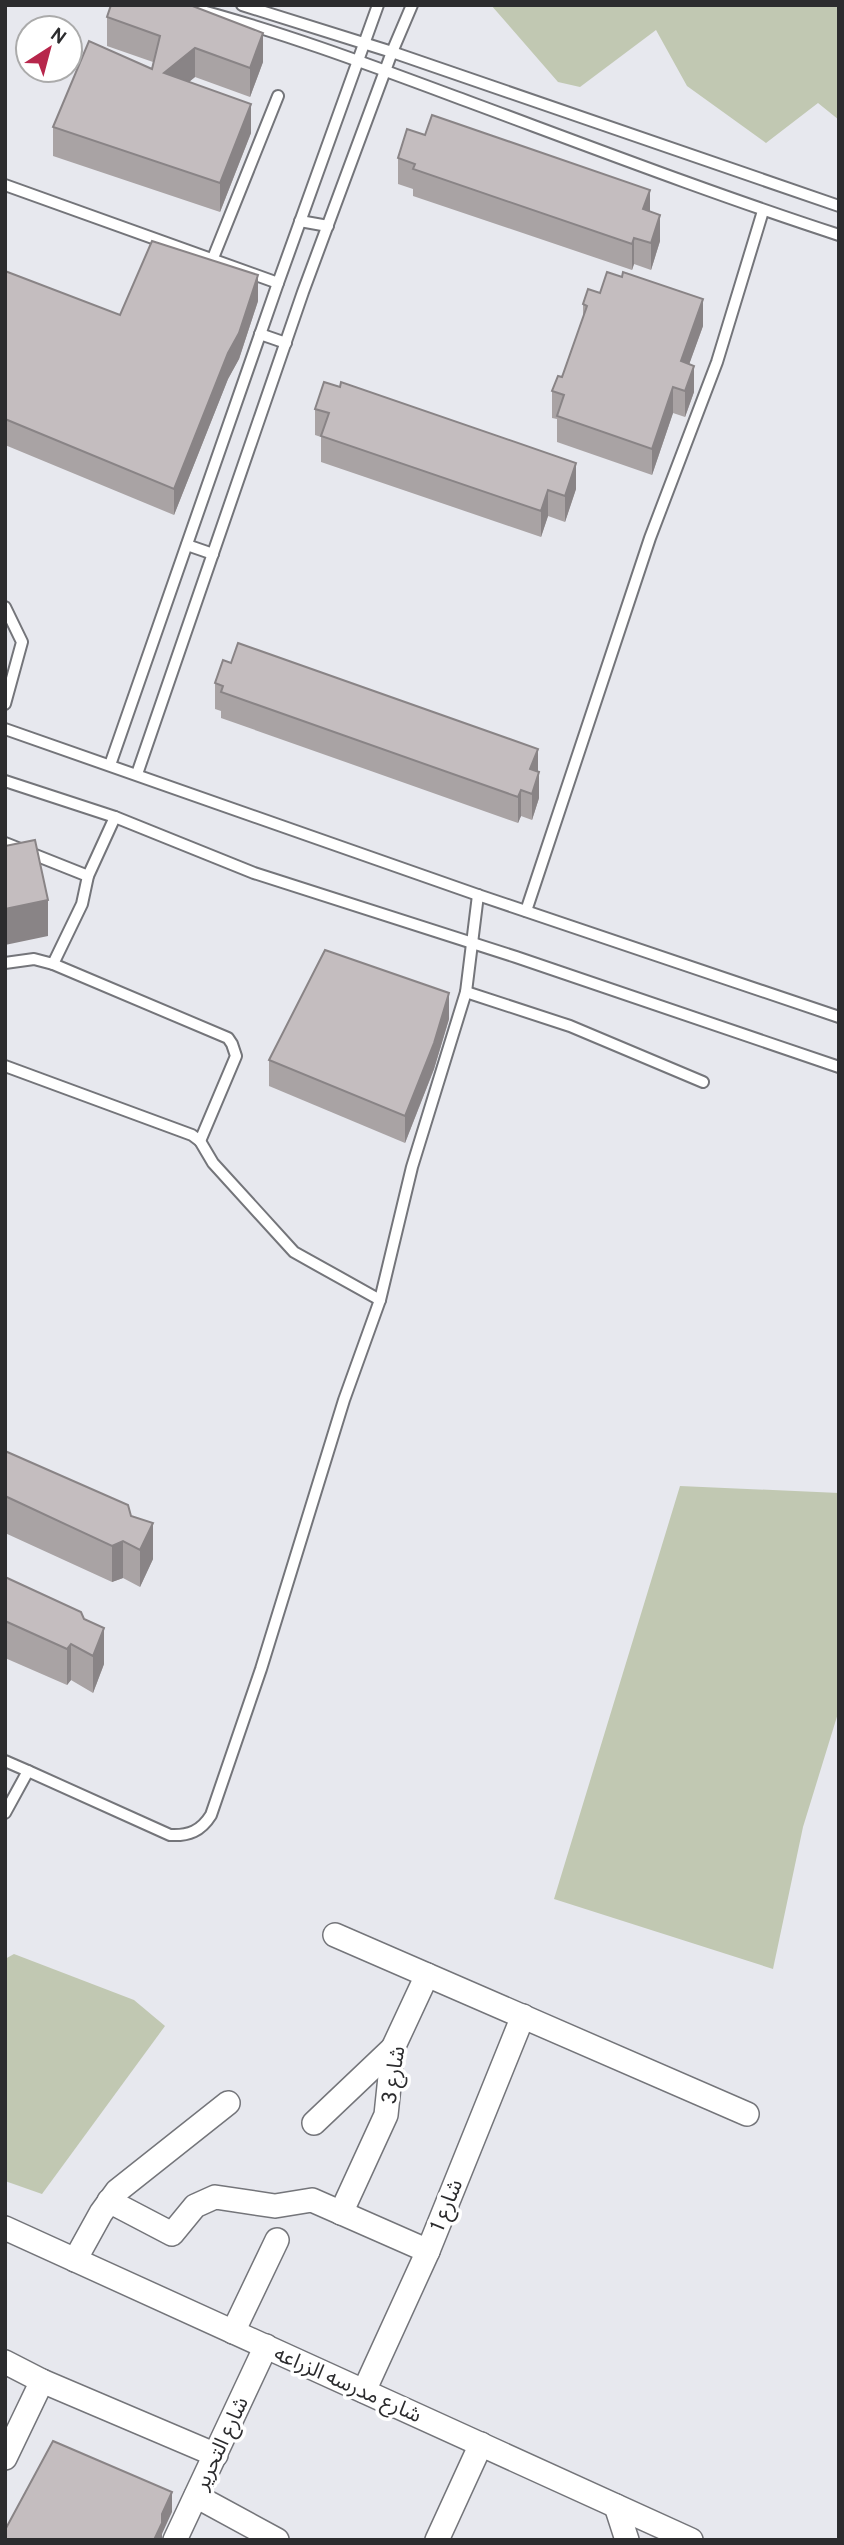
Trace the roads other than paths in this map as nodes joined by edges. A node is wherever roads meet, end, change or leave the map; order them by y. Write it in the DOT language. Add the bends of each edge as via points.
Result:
graph roads {
  1 [pos="180,5"];
  2 [pos="242,5"];
  3 [pos="379,5"];
  4 [pos="412,5"];
  5 [pos="365,43"];
  6 [pos="392,52"];
  7 [pos="359,61"];
  8 [pos="386,71"];
  9 [pos="278,96"];
  10 [pos="5,185"];
  11 [pos="839,206"];
  12 [pos="763,211"];
  13 [pos="300,220"];
  14 [pos="328,226"];
  15 [pos="839,235"];
  16 [pos="213,258"];
  17 [pos="278,283"];
  18 [pos="260,334"];
  19 [pos="286,343"];
  20 [pos="187,545"];
  21 [pos="213,554"];
  22 [pos="5,607"];
  23 [pos="5,704"];
  24 [pos="5,729"];
  25 [pos="110,765"];
  26 [pos="137,774"];
  27 [pos="5,781"];
  28 [pos="115,817"];
  29 [pos="5,843"];
  30 [pos="88,876"];
  31 [pos="478,895"];
  32 [pos="526,911"];
  33 [pos="472,943"];
  34 [pos="5,963"];
  35 [pos="53,964"];
  36 [pos="466,992"];
  37 [pos="839,1017"];
  38 [pos="5,1066"];
  39 [pos="839,1068"];
  40 [pos="703,1082"];
  41 [pos="200,1141"];
  42 [pos="380,1300"];
  43 [pos="5,1761"];
  44 [pos="28,1771"];
  45 [pos="5,1813"];
  46 [pos="335,1935"];
  47 [pos="427,1975"];
  48 [pos="523,2017"];
  49 [pos="393,2048"];
  50 [pos="228,2103"];
  51 [pos="747,2114"];
  52 [pos="314,2123"];
  53 [pos="109,2201"];
  54 [pos="341,2213"];
  55 [pos="5,2228"];
  56 [pos="277,2240"];
  57 [pos="428,2251"];
  58 [pos="75,2260"];
  59 [pos="233,2332"];
  60 [pos="266,2346"];
  61 [pos="5,2362"];
  62 [pos="42,2381"];
  63 [pos="364,2391"];
  64 [pos="481,2444"];
  65 [pos="216,2455"];
  66 [pos="5,2458"];
  67 [pos="196,2496"];
  68 [pos="616,2505"];
  69 [pos="175,2540"];
  70 [pos="277,2540"];
  71 [pos="437,2540"];
  72 [pos="627,2540"];
  73 [pos="691,2540"];
  1 -- 7 [label="lane"];
  2 -- 5 [label="lane"];
  3 -- 5 [label="lane"];
  4 -- 6 [label="lane"];
  5 -- 6 [label="lane"];
  5 -- 7 [label="lane"];
  6 -- 8 [label="lane"];
  6 -- 11 [label="lane"];
  7 -- 8 [label="lane"];
  7 -- 13 [label="lane"];
  8 -- 12 [label="lane"];
  8 -- 14 [label="lane"];
  9 -- 16 [label="lane"];
  10 -- 16 [label="lane"];
  12 -- 15 [label="lane"];
  12 -- 32 [label="lane" via="717,362 650,538"];
  13 -- 14 [label="lane"];
  13 -- 17 [label="lane"];
  14 -- 19 [label="lane"];
  16 -- 17 [label="lane"];
  17 -- 18 [label="lane"];
  18 -- 19 [label="lane"];
  18 -- 20 [label="lane"];
  19 -- 21 [label="lane"];
  20 -- 21 [label="lane"];
  20 -- 25 [label="lane"];
  21 -- 26 [label="lane"];
  22 -- 23 [label="lane" via="22,642"];
  24 -- 25 [label="lane"];
  25 -- 26 [label="lane"];
  26 -- 31 [label="lane"];
  27 -- 28 [label="lane"];
  28 -- 30 [label="lane"];
  28 -- 33 [label="lane" via="254,873"];
  29 -- 30 [label="lane"];
  30 -- 35 [label="lane" via="82,904"];
  31 -- 32 [label="lane"];
  31 -- 33 [label="lane"];
  32 -- 37 [label="lane"];
  33 -- 36 [label="lane"];
  33 -- 39 [label="lane"];
  34 -- 35 [label="lane" via="34,960"];
  35 -- 41 [label="lane" via="228,1038 236,1056"];
  36 -- 40 [label="lane" via="570,1026"];
  36 -- 42 [label="lane" via="412,1167"];
  38 -- 41 [label="lane"];
  41 -- 42 [label="lane" via="213,1163 294,1252"];
  42 -- 44 [label="lane" via="212,1815 196,1831 170,1835"];
  43 -- 44 [label="lane"];
  44 -- 45 [label="lane"];
  46 -- 47 [label="street"];
  47 -- 48 [label="street"];
  47 -- 49 [label="street, شارع 3"];
  48 -- 51 [label="street"];
  48 -- 57 [label="street, شارع 1"];
  49 -- 52 [label="street"];
  49 -- 54 [label="street, شارع 3" via="386,2115"];
  50 -- 53 [label="street"];
  53 -- 54 [label="street" via="172,2234 195,2206 215,2197 275,2206 312,2200"];
  53 -- 58 [label="street"];
  54 -- 57 [label="street"];
  55 -- 58 [label="street, شارع مدرسه الزراعه"];
  56 -- 59 [label="street"];
  57 -- 63 [label="street, شارع 1"];
  58 -- 59 [label="street, شارع مدرسه الزراعه"];
  59 -- 60 [label="street, شارع مدرسه الزراعه"];
  60 -- 63 [label="street, شارع مدرسه الزراعه"];
  60 -- 65 [label="street, شارع التحرير"];
  61 -- 62 [label="street"];
  62 -- 65 [label="street"];
  62 -- 66 [label="street"];
  63 -- 64 [label="street, شارع مدرسه الزراعه"];
  64 -- 68 [label="street, شارع مدرسه الزراعه"];
  64 -- 71 [label="street"];
  65 -- 67 [label="street, شارع التحرير"];
  67 -- 69 [label="street, شارع التحرير"];
  67 -- 70 [label="street"];
  68 -- 72 [label="street"];
  68 -- 73 [label="street, شارع مدرسه الزراعه"];
}
